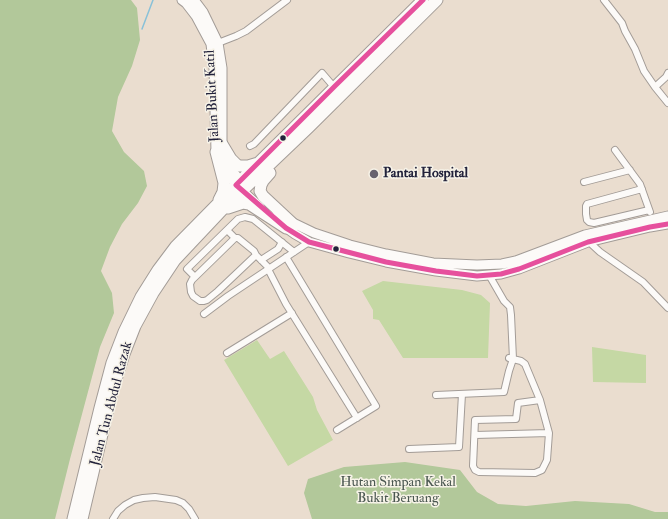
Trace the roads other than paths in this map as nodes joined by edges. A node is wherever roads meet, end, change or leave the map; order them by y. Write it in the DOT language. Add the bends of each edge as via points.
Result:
graph roads {
  1 [pos="182,0"];
  2 [pos="194,0"];
  3 [pos="287,0"];
  4 [pos="423,0"];
  5 [pos="437,0"];
  6 [pos="604,0"];
  7 [pos="218,43"];
  8 [pos="668,73"];
  9 [pos="334,87"];
  10 [pos="655,87"];
  11 [pos="668,103"];
  12 [pos="309,127"];
  13 [pos="250,146"];
  14 [pos="219,148"];
  15 [pos="615,150"];
  16 [pos="258,163"];
  17 [pos="630,170"];
  18 [pos="584,182"];
  19 [pos="241,186"];
  20 [pos="642,189"];
  21 [pos="220,208"];
  22 [pos="649,210"];
  23 [pos="668,216"];
  24 [pos="652,220"];
  25 [pos="668,224"];
  26 [pos="289,225"];
  27 [pos="227,230"];
  28 [pos="235,238"];
  29 [pos="586,239"];
  30 [pos="282,242"];
  31 [pos="309,242"];
  32 [pos="294,252"];
  33 [pos="529,256"];
  34 [pos="259,257"];
  35 [pos="286,257"];
  36 [pos="449,264"];
  37 [pos="269,269"];
  38 [pos="489,276"];
  39 [pos="195,277"];
  40 [pos="668,308"];
  41 [pos="292,313"];
  42 [pos="204,314"];
  43 [pos="227,353"];
  44 [pos="511,361"];
  45 [pos="462,394"];
  46 [pos="436,395"];
  47 [pos="540,400"];
  48 [pos="357,418"];
  49 [pos="337,430"];
  50 [pos="549,433"];
  51 [pos="475,435"];
  52 [pos="409,449"];
  53 [pos="73,519"];
  54 [pos="82,519"];
  55 [pos="113,519"];
  56 [pos="194,519"];
  1 -- 14 [label="main road, Jalan Bukit Katil" via="196,16 210,44"];
  2 -- 7 [label="main road, Jalan Bukit Katil" via="203,12"];
  3 -- 7 [label="street" via="246,31"];
  4 -- 9 [label="highway, Jalan Tun Abdul Razak"];
  5 -- 12 [label="highway, Jalan Tun Abdul Razak"];
  6 -- 10 [label="street" via="622,23 644,71"];
  7 -- 14 [label="main road, Jalan Bukit Katil" via="222,68"];
  8 -- 10 [label="street"];
  9 -- 13 [label="street" via="322,73"];
  9 -- 16 [label="highway, Jalan Tun Abdul Razak"];
  10 -- 11 [label="street"];
  12 -- 19 [label="highway, Jalan Tun Abdul Razak"];
  12 -- 26 [label="highway" via="302,139 261,185 260,191 263,196"];
  14 -- 16 [label="highway" via="237,165 248,166"];
  14 -- 19 [label="main road, Jalan Bukit Katil" via="224,170"];
  14 -- 21 [label="highway" via="224,183"];
  15 -- 17 [label="street"];
  16 -- 19 [label="highway, Jalan Tun Abdul Razak"];
  17 -- 18 [label="street"];
  17 -- 20 [label="street"];
  19 -- 21 [label="highway, Jalan Tun Abdul Razak"];
  19 -- 26 [label="main road, Jalan Bukit Katil"];
  20 -- 22 [label="street"];
  20 -- 22 [label="street" via="587,204 586,214 589,222 594,223"];
  21 -- 26 [label="highway" via="249,204"];
  21 -- 53 [label="highway, Jalan Tun Abdul Razak" via="176,246 141,297 124,332 112,363"];
  21 -- 54 [label="highway, Jalan Tun Abdul Razak" via="176,260 153,293 135,326 112,392"];
  22 -- 24 [label="street"];
  23 -- 24 [label="main road"];
  24 -- 29 [label="main road"];
  25 -- 29 [label="main road"];
  26 -- 31 [label="main road"];
  26 -- 36 [label="main road" via="386,254"];
  27 -- 28 [label="street"];
  27 -- 30 [label="street" via="238,219 246,217 253,219"];
  27 -- 39 [label="street" via="187,269"];
  28 -- 34 [label="street"];
  28 -- 39 [label="street"];
  29 -- 33 [label="main road"];
  29 -- 38 [label="main road" via="519,269"];
  29 -- 40 [label="street" via="642,282"];
  30 -- 32 [label="street"];
  30 -- 34 [label="street" via="278,249"];
  31 -- 32 [label="street"];
  31 -- 38 [label="main road" via="386,262 456,274"];
  32 -- 35 [label="street"];
  33 -- 36 [label="main road" via="502,264"];
  33 -- 38 [label="main road" via="516,264 491,271"];
  34 -- 37 [label="street"];
  34 -- 39 [label="street" via="208,300 200,301 193,296 190,284"];
  35 -- 37 [label="street"];
  35 -- 48 [label="street" via="376,406"];
  36 -- 38 [label="main road" via="467,270 482,270"];
  37 -- 41 [label="street"];
  37 -- 42 [label="street"];
  38 -- 44 [label="street" via="504,301 508,316"];
  41 -- 43 [label="street"];
  41 -- 48 [label="street"];
  44 -- 45 [label="street" via="504,392"];
  44 -- 47 [label="street" via="521,361 525,364"];
  45 -- 46 [label="street"];
  45 -- 52 [label="street" via="460,447"];
  47 -- 50 [label="street"];
  47 -- 51 [label="street" via="518,403 516,419 474,420"];
  48 -- 49 [label="street"];
  50 -- 51 [label="street"];
  50 -- 51 [label="street" via="547,460 542,470 535,474 474,470"];
  55 -- 56 [label="street" via="118,511 134,500 155,497 183,503"];
}
